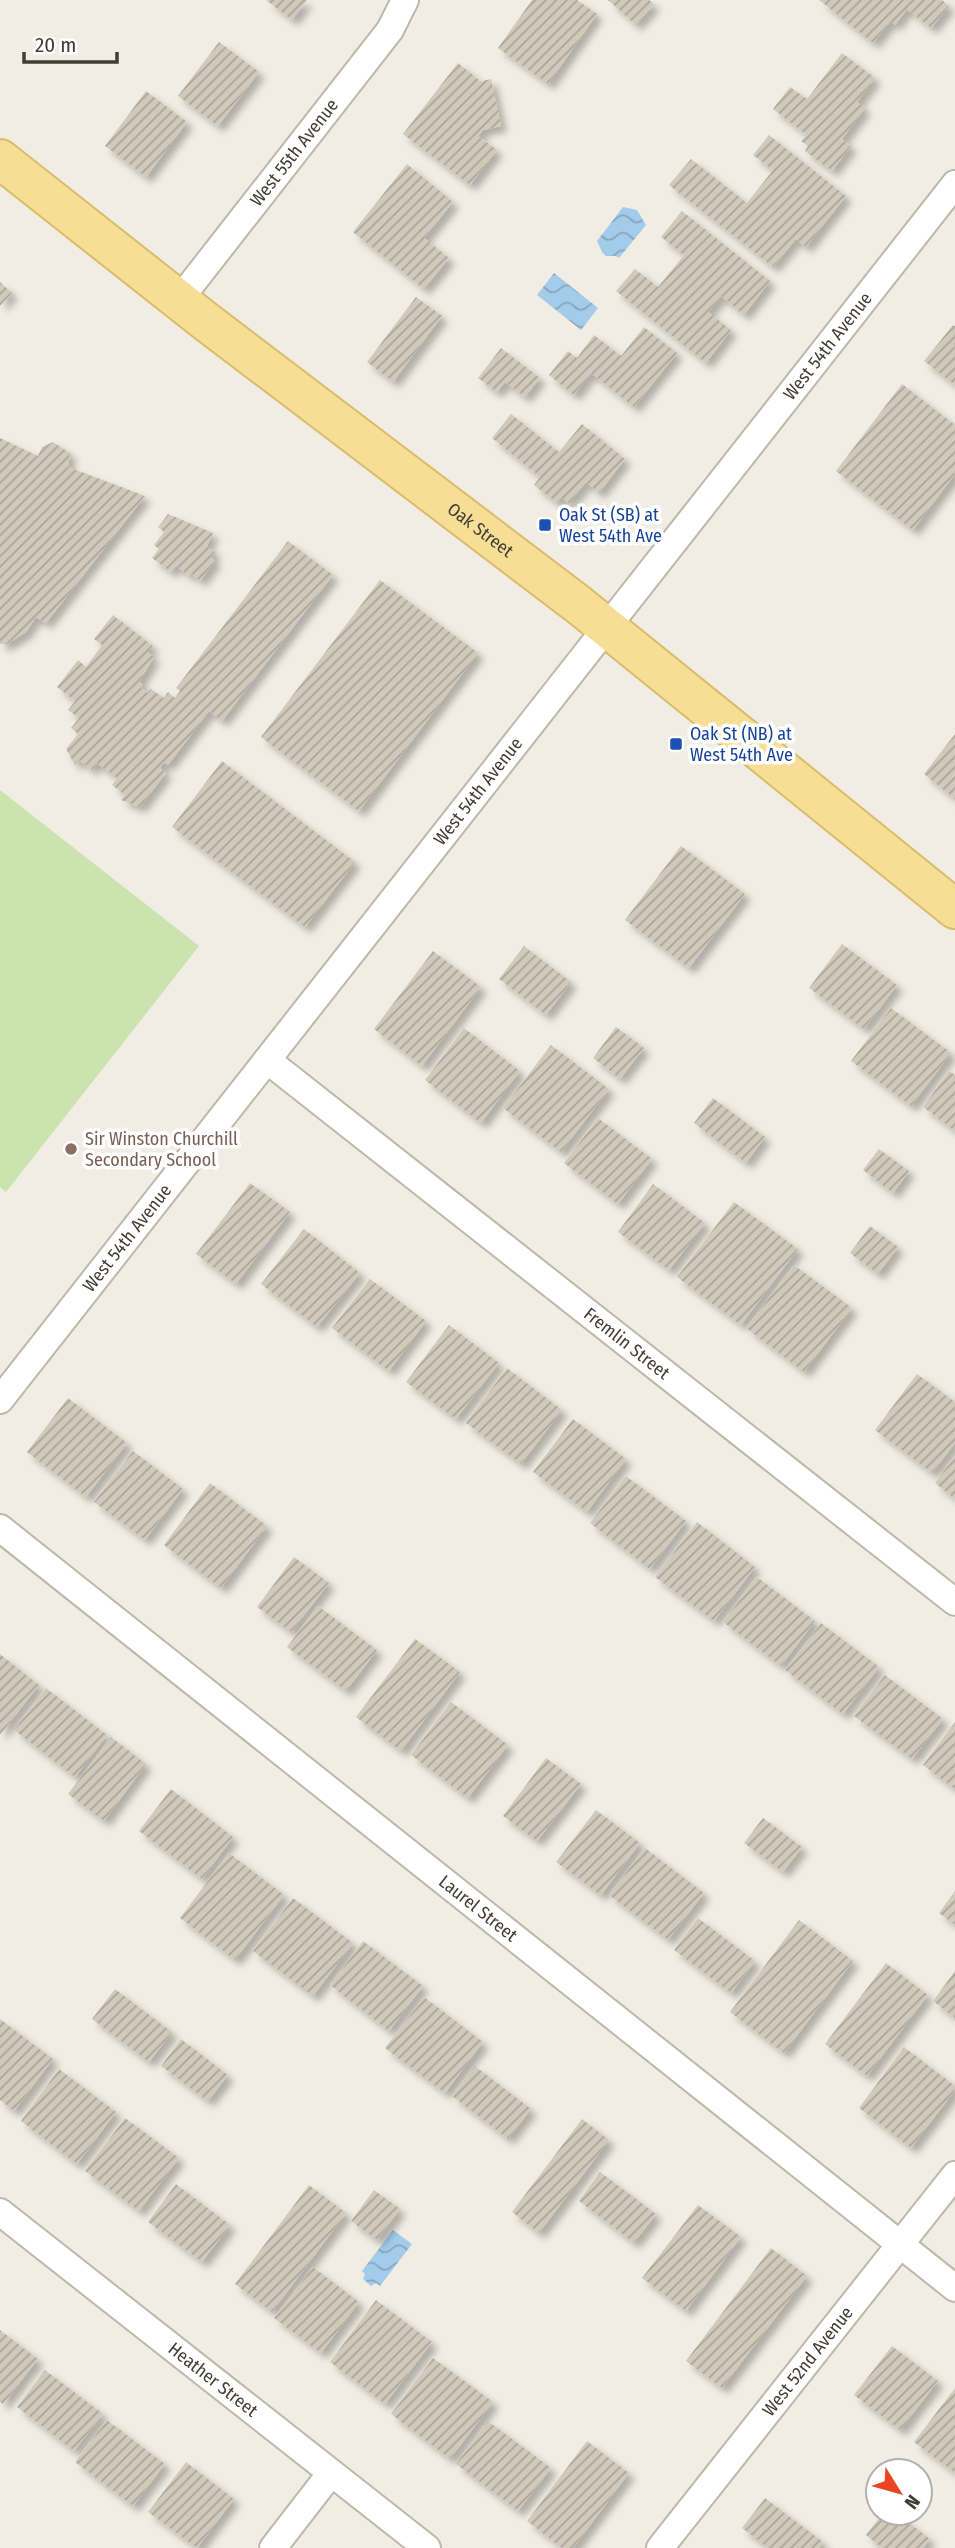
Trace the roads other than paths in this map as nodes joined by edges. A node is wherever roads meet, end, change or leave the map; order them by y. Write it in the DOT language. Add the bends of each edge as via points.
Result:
graph roads {
  1 [pos="405,0"];
  2 [pos="0,159"];
  3 [pos="955,184"];
  4 [pos="179,300"];
  5 [pos="606,627"];
  6 [pos="955,909"];
  7 [pos="267,1060"];
  8 [pos="0,1400"];
  9 [pos="0,1528"];
  10 [pos="955,1602"];
  11 [pos="955,2175"];
  12 [pos="0,2212"];
  13 [pos="900,2244"];
  14 [pos="955,2288"];
  15 [pos="331,2473"];
  16 [pos="273,2548"];
  17 [pos="427,2548"];
  18 [pos="660,2548"];
  1 -- 4 [label="street, West 55th Avenue" via="390,30"];
  2 -- 4 [label="main road, Oak Street"];
  3 -- 5 [label="street, West 54th Avenue"];
  4 -- 5 [label="main road, Oak Street"];
  5 -- 6 [label="main road, Oak Street"];
  5 -- 7 [label="street, West 54th Avenue"];
  7 -- 8 [label="street, West 54th Avenue"];
  7 -- 10 [label="street, Fremlin Street"];
  9 -- 13 [label="street, Laurel Street"];
  11 -- 13 [label="street, West 52nd Avenue"];
  12 -- 15 [label="street, Heather Street"];
  13 -- 14 [label="street, Laurel Street"];
  13 -- 18 [label="street, West 52nd Avenue"];
  15 -- 16 [label="street"];
  15 -- 17 [label="street, Heather Street"];
}
